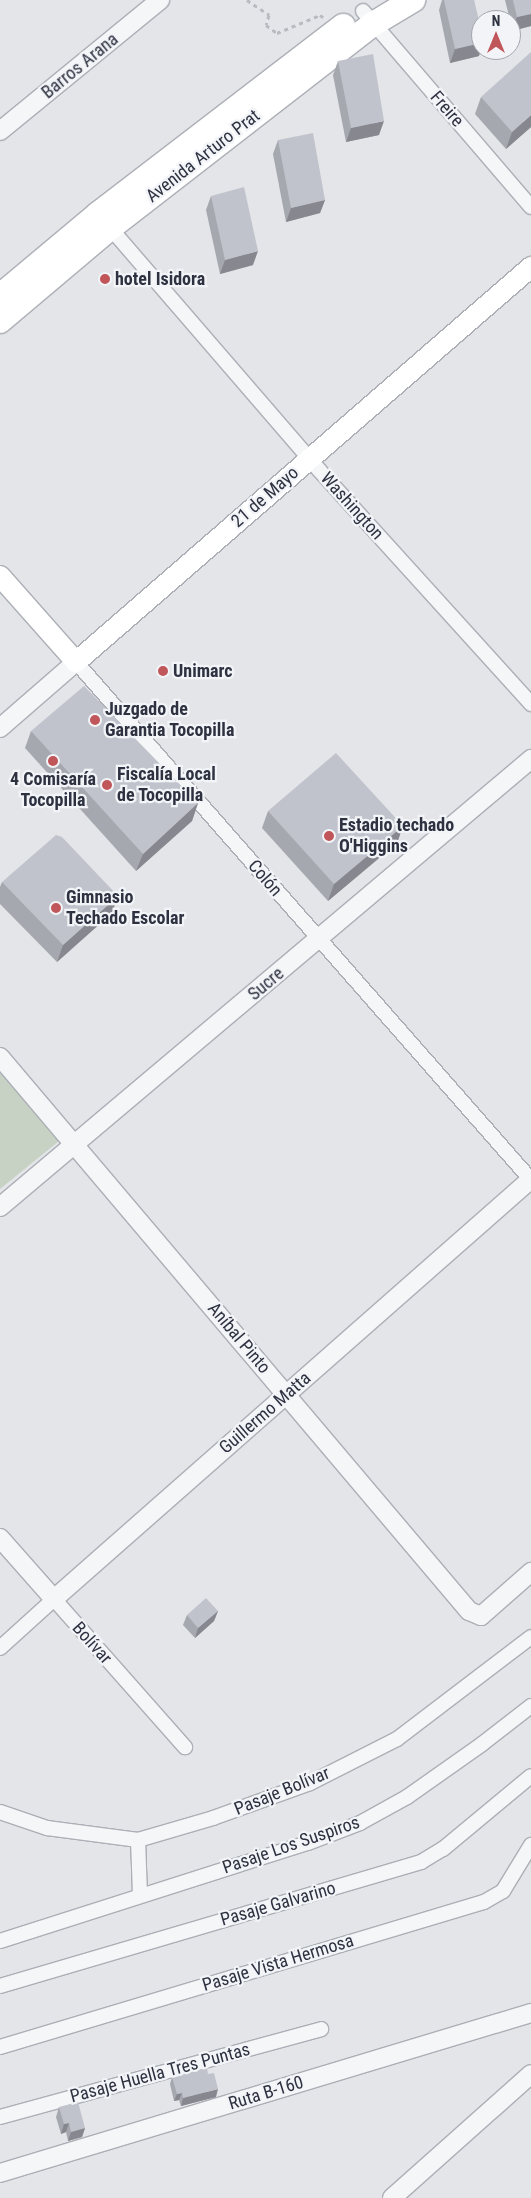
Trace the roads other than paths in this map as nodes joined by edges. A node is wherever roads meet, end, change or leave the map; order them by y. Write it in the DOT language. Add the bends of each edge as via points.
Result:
graph roads {
  1 [pos="160,0"];
  2 [pos="413,0"];
  3 [pos="373,12"];
  4 [pos="0,131"];
  5 [pos="531,207"];
  6 [pos="104,221"];
  7 [pos="531,267"];
  8 [pos="0,296"];
  9 [pos="0,321"];
  10 [pos="309,459"];
  11 [pos="0,576"];
  12 [pos="76,662"];
  13 [pos="531,704"];
  14 [pos="0,728"];
  15 [pos="531,759"];
  16 [pos="319,939"];
  17 [pos="0,1057"];
  18 [pos="74,1145"];
  19 [pos="531,1179"];
  20 [pos="0,1207"];
  21 [pos="287,1394"];
  22 [pos="0,1538"];
  23 [pos="531,1572"];
  24 [pos="54,1599"];
  25 [pos="531,1637"];
  26 [pos="0,1648"];
  27 [pos="531,1706"];
  28 [pos="185,1747"];
  29 [pos="531,1776"];
  30 [pos="0,1812"];
  31 [pos="138,1840"];
  32 [pos="531,1845"];
  33 [pos="140,1895"];
  34 [pos="0,1941"];
  35 [pos="0,1986"];
  36 [pos="531,2013"];
  37 [pos="321,2029"];
  38 [pos="0,2047"];
  39 [pos="531,2074"];
  40 [pos="0,2117"];
  41 [pos="0,2174"];
  42 [pos="392,2198"];
  1 -- 4 [label="street, Barros Arana"];
  2 -- 3 [label="highway, Avenida Arturo Prat"];
  3 -- 5 [label="street, Freire"];
  3 -- 6 [label="highway, Avenida Arturo Prat"];
  3 -- 6 [label="highway, Avenida Arturo Prat" via="339,29"];
  6 -- 8 [label="highway, Avenida Arturo Prat"];
  6 -- 9 [label="highway, Avenida Arturo Prat"];
  6 -- 10 [label="street, Washington"];
  7 -- 10 [label="main road, 21 de Mayo"];
  10 -- 12 [label="main road, 21 de Mayo"];
  10 -- 13 [label="street, Washington"];
  11 -- 12 [label="main road, Colón"];
  12 -- 14 [label="street, 21 de Mayo"];
  12 -- 16 [label="street, Colón"];
  15 -- 16 [label="street, Sucre"];
  16 -- 18 [label="street, Sucre"];
  16 -- 19 [label="street, Colón"];
  17 -- 18 [label="street, Aníbal Pinto"];
  18 -- 20 [label="street, Sucre"];
  18 -- 21 [label="street, Aníbal Pinto"];
  19 -- 21 [label="street, Guillermo Matta"];
  21 -- 23 [label="street, Aníbal Pinto" via="469,1611 481,1616"];
  21 -- 24 [label="street, Guillermo Matta"];
  22 -- 24 [label="street, Bolívar"];
  24 -- 26 [label="street, Guillermo Matta"];
  24 -- 28 [label="street, Bolívar"];
  25 -- 31 [label="street, Pasaje Bolívar" via="388,1743 310,1783 213,1818"];
  27 -- 33 [label="street, Pasaje Los Suspiros" via="407,1796 360,1823 308,1843"];
  29 -- 35 [label="street, Pasaje Galvarino" via="443,1849 421,1862"];
  30 -- 31 [label="street, Pasaje Bolívar" via="47,1828"];
  31 -- 33 [label="street"];
  32 -- 38 [label="street, Pasaje Vista Hermosa" via="503,1891 484,1902"];
  33 -- 34 [label="street, Pasaje Los Suspiros"];
  36 -- 41 [label="street, Ruta B-160"];
  37 -- 40 [label="street, Pasaje Huella Tres Puntas"];
  39 -- 42 [label="street"];
}
